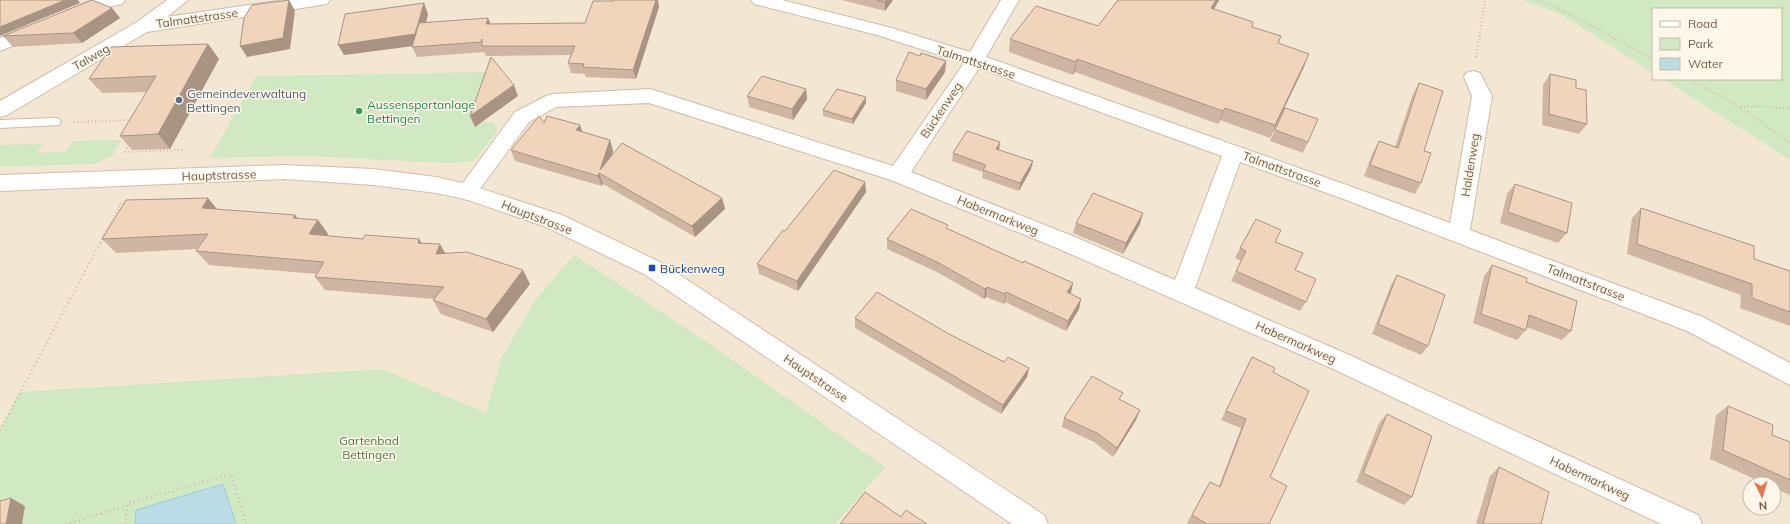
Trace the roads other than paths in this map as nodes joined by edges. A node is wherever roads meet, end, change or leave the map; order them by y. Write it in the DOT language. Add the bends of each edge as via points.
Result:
graph roads {
  1 [pos="116,0"];
  2 [pos="179,0"];
  3 [pos="321,0"];
  4 [pos="760,0"];
  5 [pos="1010,0"];
  6 [pos="143,26"];
  7 [pos="0,46"];
  8 [pos="975,60"];
  9 [pos="1473,77"];
  10 [pos="0,110"];
  11 [pos="55,122"];
  12 [pos="0,124"];
  13 [pos="1234,152"];
  14 [pos="898,175"];
  15 [pos="0,183"];
  16 [pos="467,192"];
  17 [pos="1459,234"];
  18 [pos="1182,292"];
  19 [pos="1790,375"];
  20 [pos="1026,519"];
  21 [pos="1689,524"];
  1 -- 7 [label="street" via="98,4"];
  2 -- 6 [label="street, Talweg"];
  3 -- 6 [label="street, Talmattstrasse"];
  4 -- 8 [label="street, Talmattstrasse" via="882,31"];
  5 -- 8 [label="street, Bückenweg"];
  6 -- 10 [label="street, Talweg"];
  8 -- 13 [label="street, Talmattstrasse"];
  8 -- 14 [label="street, Bückenweg"];
  9 -- 17 [label="street, Haldenweg" via="1482,96"];
  11 -- 12 [label="lane"];
  13 -- 17 [label="street, Talmattstrasse"];
  13 -- 18 [label="street"];
  14 -- 16 [label="street" via="650,96 553,101 522,117"];
  14 -- 18 [label="street, Habermarkweg"];
  15 -- 16 [label="street, Hauptstrasse" via="284,172 373,177"];
  16 -- 20 [label="street, Hauptstrasse" via="554,221 652,268"];
  17 -- 19 [label="street, Talmattstrasse" via="1695,324"];
  18 -- 21 [label="street, Habermarkweg" via="1339,361"];
}
